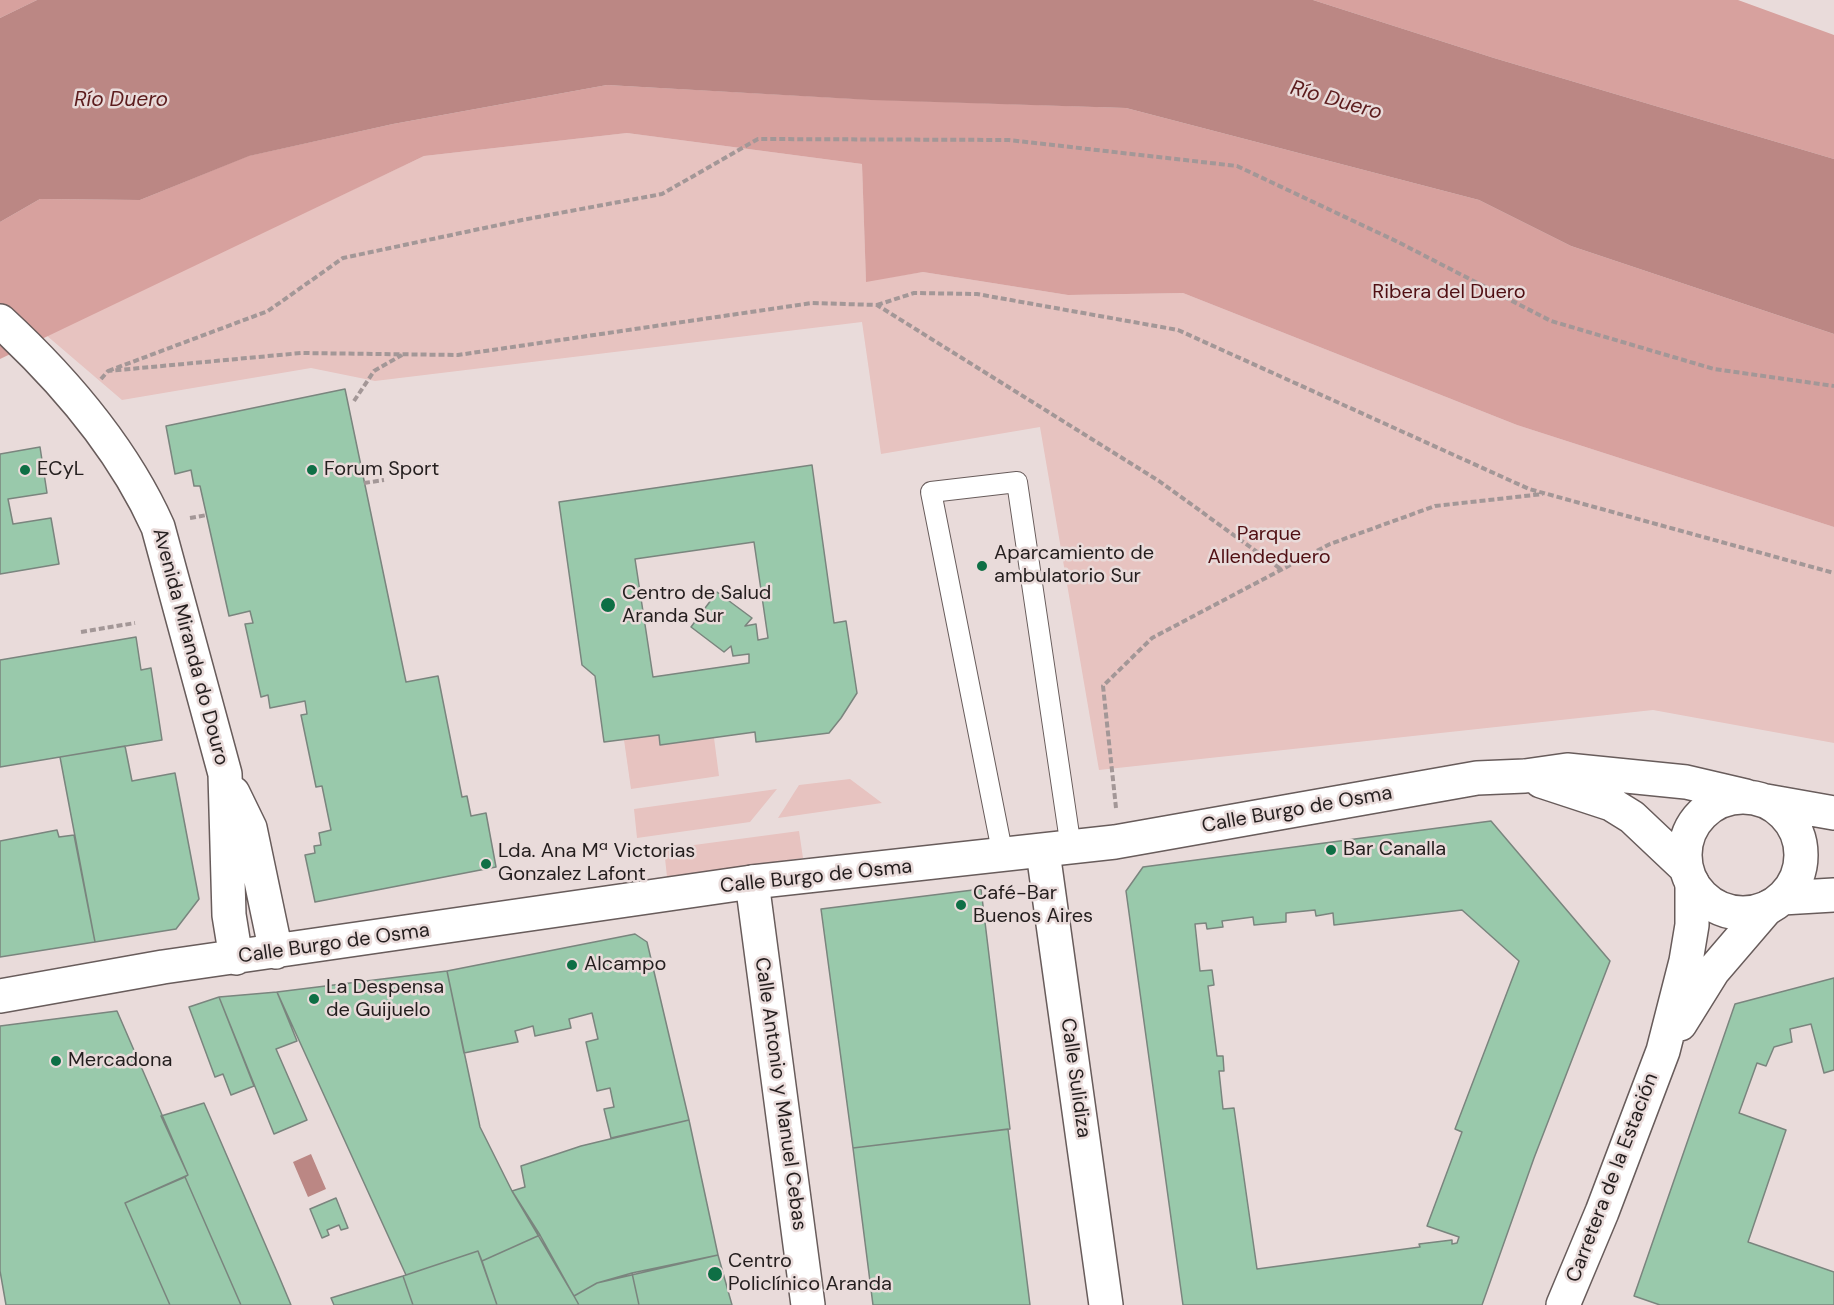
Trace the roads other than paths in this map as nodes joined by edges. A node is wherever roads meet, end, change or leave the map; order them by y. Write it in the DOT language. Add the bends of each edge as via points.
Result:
graph roads {
  1 [pos="0,321"];
  2 [pos="225,774"];
  3 [pos="1525,776"];
  4 [pos="1755,798"];
  5 [pos="1834,813"];
  6 [pos="1057,850"];
  7 [pos="1003,856"];
  8 [pos="1689,875"];
  9 [pos="752,882"];
  10 [pos="1834,895"];
  11 [pos="1774,903"];
  12 [pos="276,952"];
  13 [pos="236,958"];
  14 [pos="0,996"];
  15 [pos="1663,1051"];
  16 [pos="808,1305"];
  17 [pos="1106,1305"];
  18 [pos="1563,1305"];
  1 -- 2 [label="street, Avenida Miranda do Douro" via="79,404 142,491 158,527"];
  2 -- 12 [label="street, Avenida Miranda do Douro" via="250,828"];
  2 -- 13 [label="street, Avenida Miranda do Douro" via="229,915"];
  3 -- 4 [label="street, Calle Burgo de Osma" via="1568,770 1686,782"];
  3 -- 6 [label="street, Calle Burgo de Osma" via="1477,778"];
  3 -- 8 [label="street, Calle Burgo de Osma" via="1611,804 1632,818"];
  4 -- 5 [label="street, Calle Burgo de Osma"];
  4 -- 8 [label="street" via="1725,799 1697,819 1686,843"];
  4 -- 11 [label="street" via="1781,810 1800,842 1801,862 1794,884"];
  6 -- 7 [label="street, Calle Burgo de Osma"];
  6 -- 7 [label="lane" via="1017,482 931,492"];
  6 -- 17 [label="street, Calle Sulidiza"];
  7 -- 9 [label="street, Calle Burgo de Osma"];
  8 -- 11 [label="street" via="1700,895 1716,907 1740,913"];
  8 -- 15 [label="street, Carretera de la Estación" via="1692,925"];
  9 -- 12 [label="street, Calle Burgo de Osma"];
  9 -- 16 [label="street, Calle Antonio y Manuel Cebas"];
  10 -- 11 [label="street"];
  11 -- 15 [label="street, Carretera de la Estación" via="1713,971"];
  12 -- 13 [label="street, Calle Burgo de Osma"];
  13 -- 14 [label="street, Calle Burgo de Osma"];
  15 -- 18 [label="street, Carretera de la Estación"];
}
